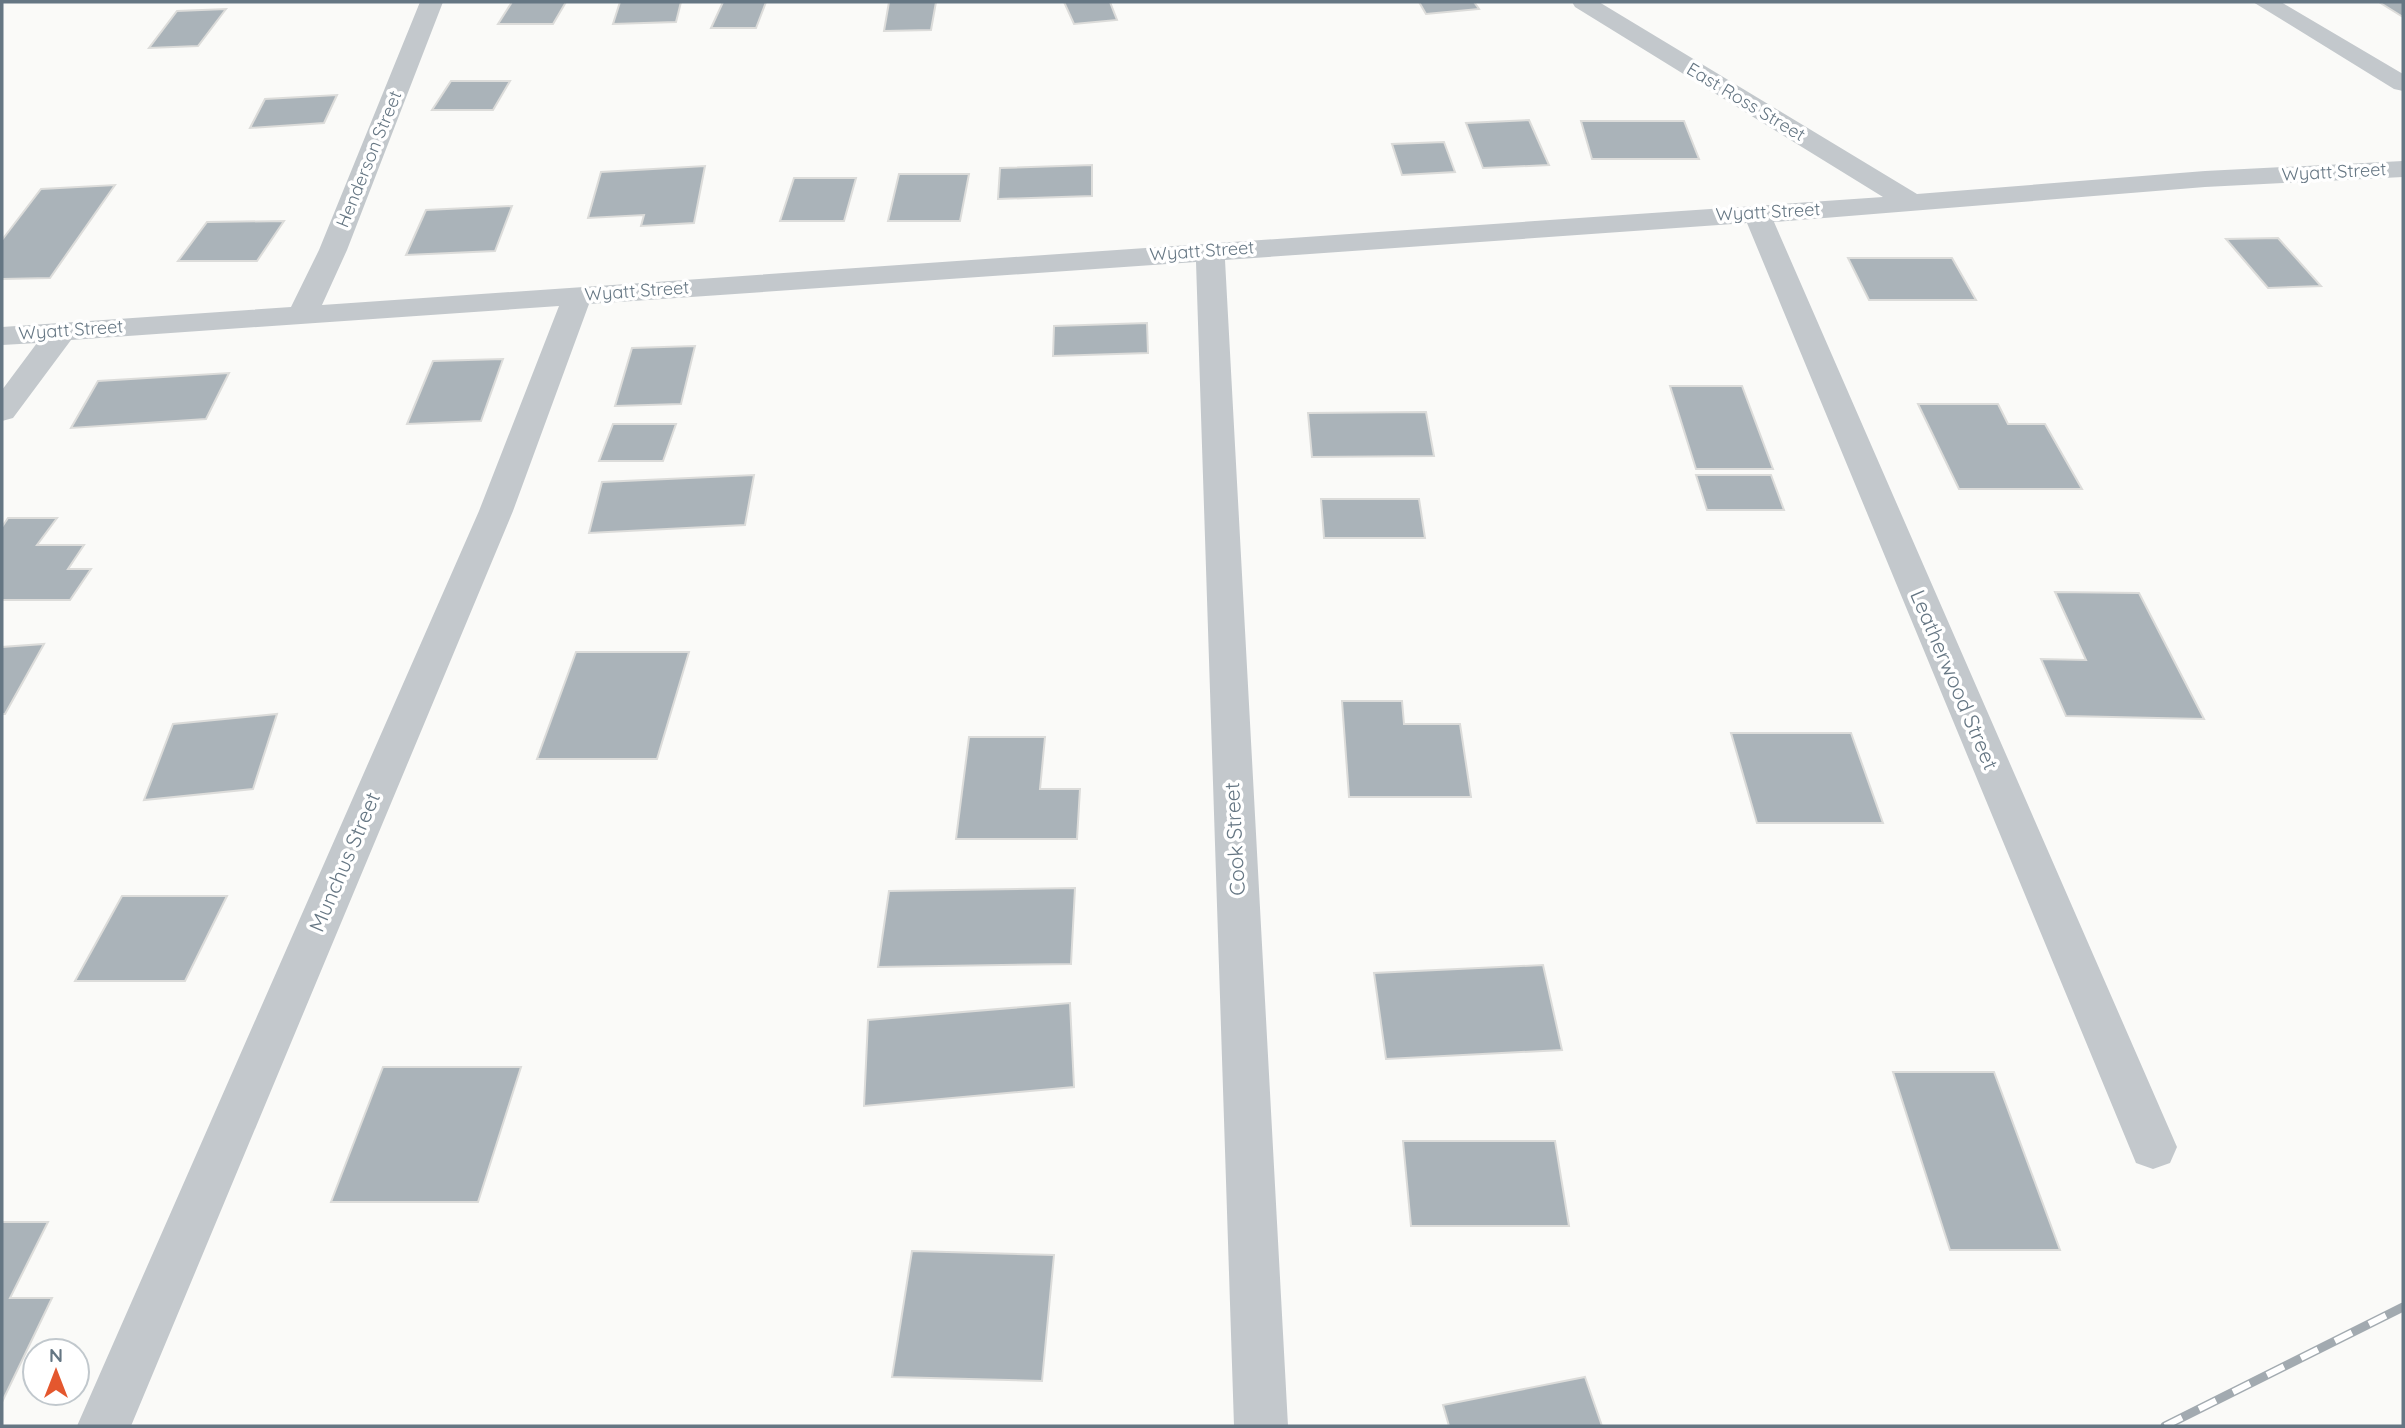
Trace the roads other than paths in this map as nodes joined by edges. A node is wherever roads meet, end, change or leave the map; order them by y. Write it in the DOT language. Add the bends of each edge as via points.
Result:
graph roads {
  1 [pos="431,2"];
  2 [pos="1583,2"];
  3 [pos="2265,2"];
  4 [pos="2403,84"];
  5 [pos="2403,169"];
  6 [pos="1910,202"];
  7 [pos="1757,212"];
  8 [pos="1209,251"];
  9 [pos="578,295"];
  10 [pos="302,315"];
  11 [pos="62,331"];
  12 [pos="2,336"];
  13 [pos="2,411"];
  14 [pos="2153,1147"];
  15 [pos="104,1426"];
  16 [pos="1261,1426"];
  1 -- 10 [label="street, Henderson Street"];
  2 -- 6 [label="street, East Ross Street"];
  3 -- 4 [label="street"];
  5 -- 6 [label="street, Wyatt Street"];
  6 -- 7 [label="street, Wyatt Street"];
  7 -- 8 [label="street, Wyatt Street"];
  7 -- 14 [label="street, Leatherwood Street"];
  8 -- 9 [label="street, Wyatt Street"];
  8 -- 16 [label="street, Cook Street"];
  9 -- 10 [label="street, Wyatt Street"];
  9 -- 15 [label="street, Munchus Street" via="496,511"];
  10 -- 11 [label="street, Wyatt Street"];
  11 -- 12 [label="street, Wyatt Street"];
  11 -- 13 [label="street"];
}
